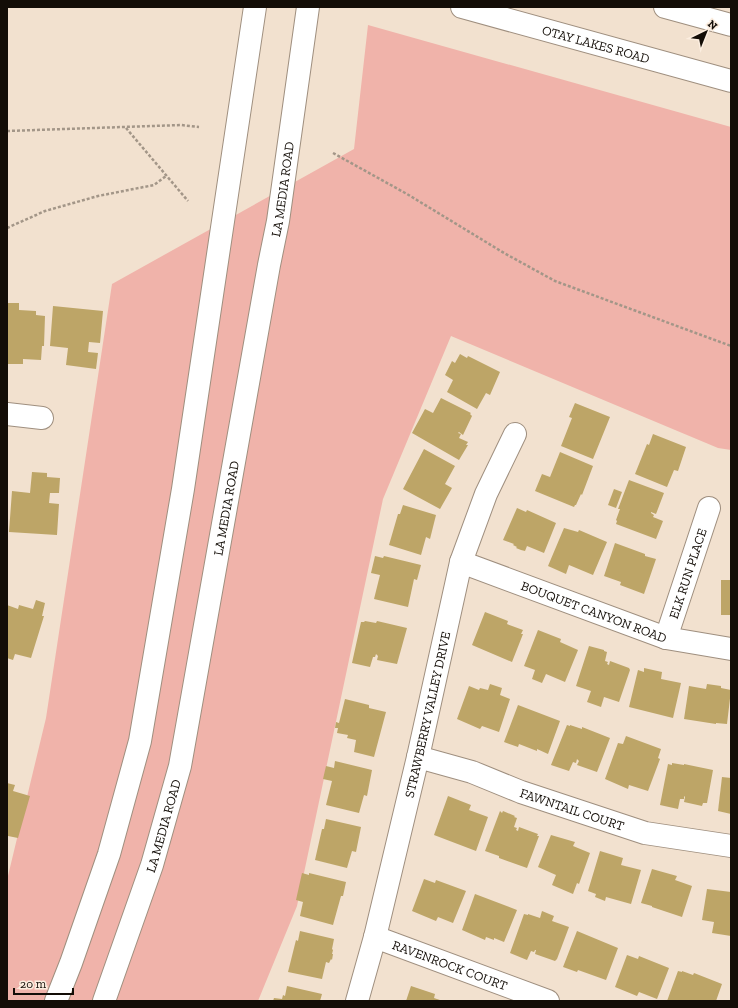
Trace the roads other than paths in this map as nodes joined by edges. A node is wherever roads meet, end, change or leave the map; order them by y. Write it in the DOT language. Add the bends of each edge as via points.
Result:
graph roads {
  1 [pos="255,7"];
  2 [pos="308,7"];
  3 [pos="462,7"];
  4 [pos="665,7"];
  5 [pos="731,25"];
  6 [pos="731,81"];
  7 [pos="7,414"];
  8 [pos="42,418"];
  9 [pos="515,434"];
  10 [pos="709,508"];
  11 [pos="461,562"];
  12 [pos="666,638"];
  13 [pos="731,649"];
  14 [pos="418,757"];
  15 [pos="731,846"];
  16 [pos="375,936"];
  17 [pos="56,1001"];
  18 [pos="104,1001"];
  19 [pos="357,1001"];
  20 [pos="548,1001"];
  1 -- 17 [label="main road" via="184,489 140,741 109,854"];
  2 -- 18 [label="main road, LA MEDIA ROAD" via="278,221 180,766 152,865"];
  3 -- 6 [label="main road, OTAY LAKES ROAD"];
  4 -- 5 [label="main road"];
  7 -- 8 [label="main road"];
  9 -- 11 [label="main road, STRAWBERRY VALLEY DRIVE" via="486,494"];
  10 -- 12 [label="main road, ELK RUN PLACE"];
  11 -- 12 [label="main road, BOUQUET CANYON ROAD"];
  11 -- 14 [label="main road, STRAWBERRY VALLEY DRIVE"];
  12 -- 13 [label="main road, BOUQUET CANYON ROAD"];
  14 -- 15 [label="main road, FAWNTAIL COURT" via="472,772 521,792 645,833"];
  14 -- 16 [label="main road, STRAWBERRY VALLEY DRIVE"];
  16 -- 19 [label="main road, STRAWBERRY VALLEY DRIVE"];
  16 -- 20 [label="main road, RAVENROCK COURT"];
}
